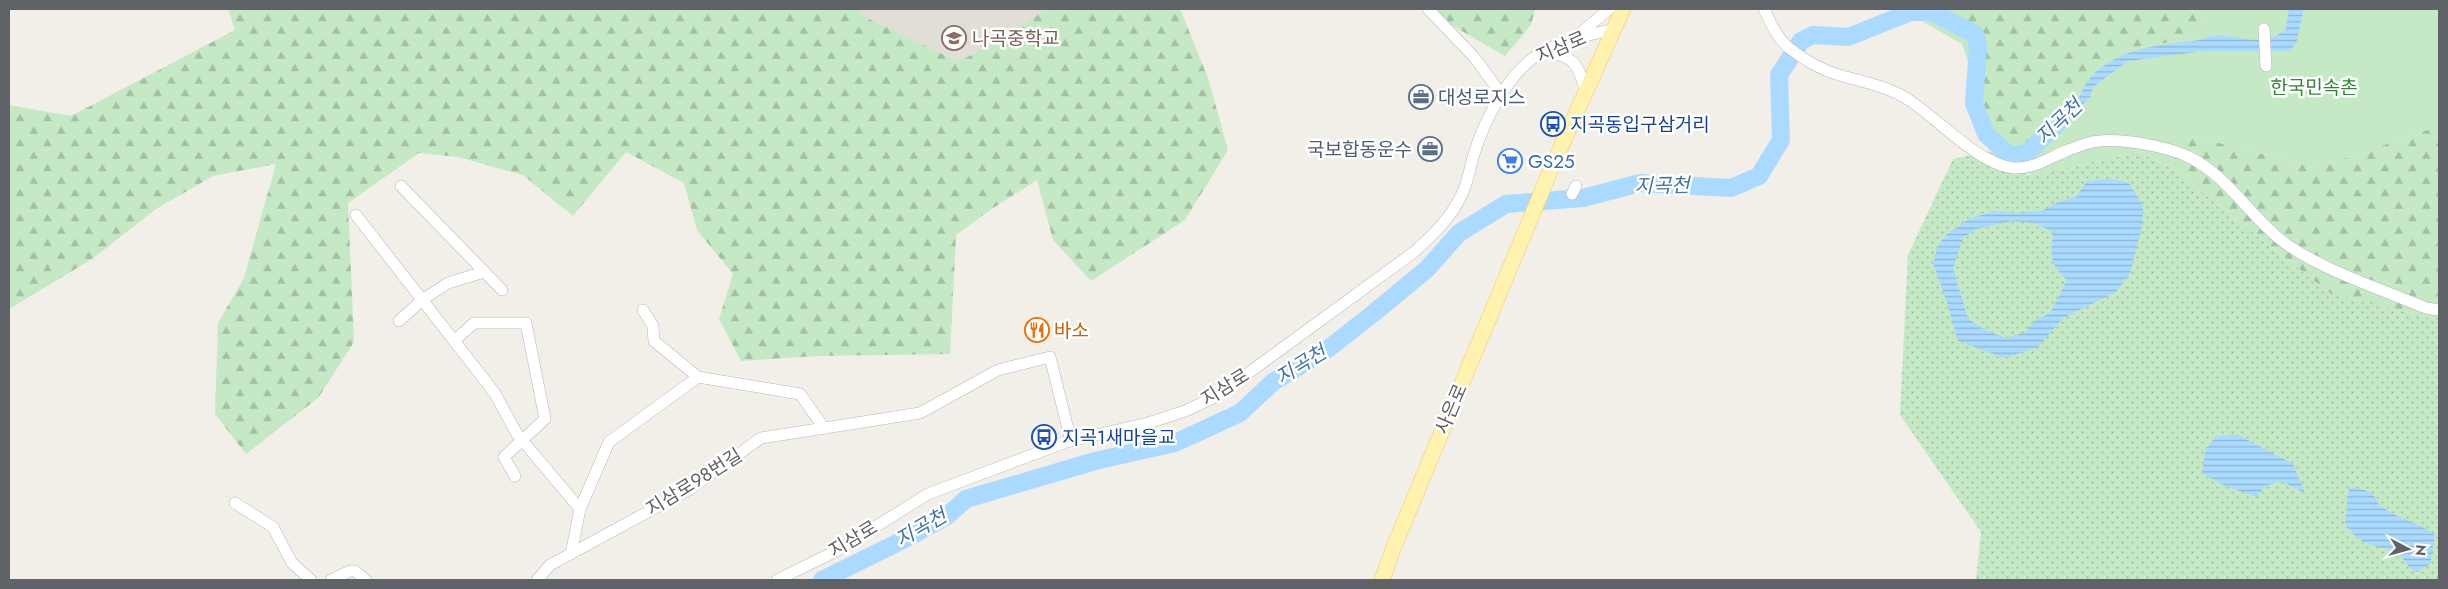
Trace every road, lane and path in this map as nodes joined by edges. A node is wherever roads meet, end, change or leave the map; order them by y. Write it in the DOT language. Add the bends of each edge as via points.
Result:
graph roads {
  1 [pos="1428,9"];
  2 [pos="1609,9"];
  3 [pos="1623,9"];
  4 [pos="1764,9"];
  5 [pos="1614,29"];
  6 [pos="2264,29"];
  7 [pos="1574,38"];
  8 [pos="1544,51"];
  9 [pos="2266,66"];
  10 [pos="1586,93"];
  11 [pos="1502,95"];
  12 [pos="401,186"];
  13 [pos="356,215"];
  14 [pos="484,272"];
  15 [pos="502,290"];
  16 [pos="422,300"];
  17 [pos="643,310"];
  18 [pos="2439,310"];
  19 [pos="399,321"];
  20 [pos="454,341"];
  21 [pos="698,377"];
  22 [pos="824,428"];
  23 [pos="522,440"];
  24 [pos="1071,441"];
  25 [pos="514,476"];
  26 [pos="235,502"];
  27 [pos="580,509"];
  28 [pos="571,554"];
  29 [pos="311,580"];
  30 [pos="331,580"];
  31 [pos="366,580"];
  32 [pos="537,580"];
  33 [pos="777,580"];
  34 [pos="1382,580"];
  1 -- 11 [label="street" via="1474,57"];
  2 -- 7 [label="street"];
  3 -- 5 [label="main road"];
  4 -- 18 [label="street" via="1787,46 1806,60 1908,99 1965,144 1997,163 2014,168 2028,167 2092,142 2156,147 2191,158 2212,173 2288,245 2323,265 2426,308"];
  5 -- 7 [label="street, 지삼로"];
  5 -- 10 [label="main road"];
  6 -- 9 [label="street"];
  7 -- 8 [label="street, 지삼로"];
  8 -- 10 [label="street" via="1562,55 1576,64"];
  8 -- 11 [label="street, 지삼로" via="1518,69"];
  10 -- 34 [label="main road, 사은로" via="1552,167"];
  11 -- 24 [label="street, 지삼로" via="1485,123 1462,194 1438,231 1414,252 1217,396 1148,423"];
  12 -- 14 [label="street"];
  13 -- 16 [label="street"];
  14 -- 15 [label="street"];
  14 -- 16 [label="street" via="448,282"];
  16 -- 19 [label="street"];
  16 -- 20 [label="street"];
  17 -- 21 [label="street" via="653,326 654,341"];
  20 -- 23 [label="street" via="494,392"];
  20 -- 23 [label="street" via="474,322 526,323 545,420"];
  21 -- 22 [label="street" via="800,394"];
  21 -- 27 [label="street" via="609,442"];
  22 -- 24 [label="street, 지삼로98번길" via="920,413 998,370 1050,357"];
  22 -- 28 [label="street, 지삼로98번길" via="761,438 690,490"];
  23 -- 25 [label="street" via="504,457"];
  23 -- 27 [label="street"];
  24 -- 33 [label="street, 지삼로" via="928,494 838,550"];
  26 -- 29 [label="street" via="273,527 292,563"];
  27 -- 28 [label="street"];
  28 -- 32 [label="street, 지삼로98번길" via="550,565"];
  30 -- 31 [label="street" via="355,571"];
}
